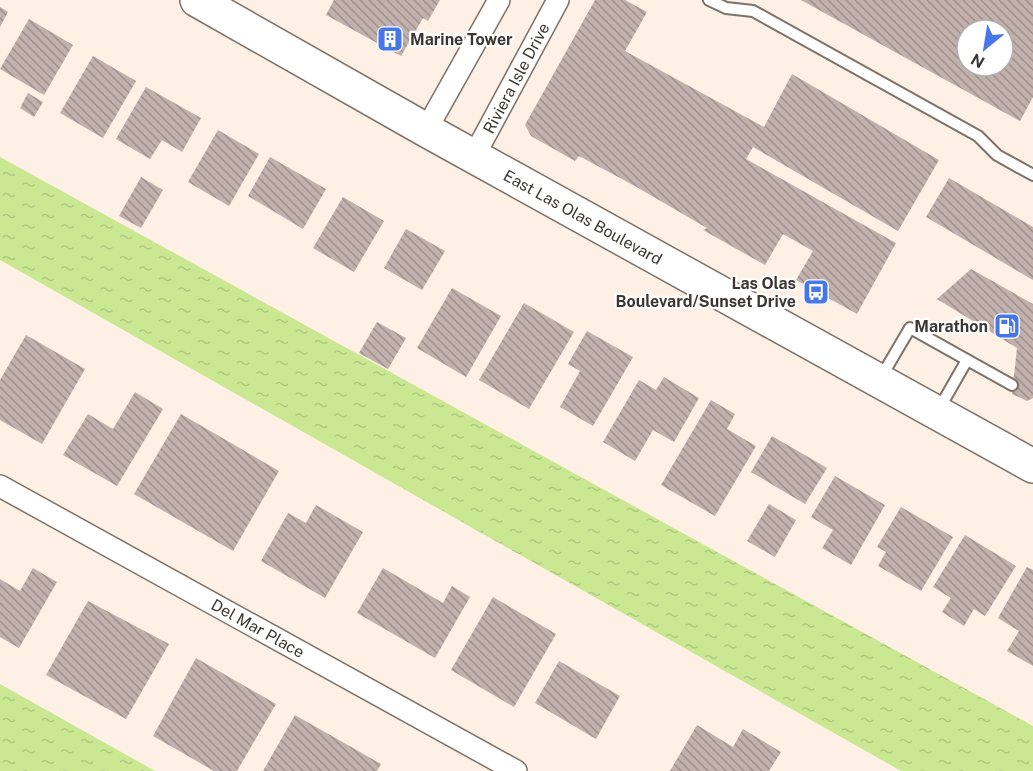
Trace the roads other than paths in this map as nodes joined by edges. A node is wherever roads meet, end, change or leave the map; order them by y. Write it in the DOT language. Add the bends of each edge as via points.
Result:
graph roads {
  1 [pos="197,0"];
  2 [pos="499,0"];
  3 [pos="558,0"];
  4 [pos="710,0"];
  5 [pos="426,130"];
  6 [pos="474,156"];
  7 [pos="1033,175"];
  8 [pos="967,360"];
  9 [pos="879,380"];
  10 [pos="1012,385"];
  11 [pos="937,413"];
  12 [pos="1033,466"];
  13 [pos="0,486"];
  14 [pos="516,771"];
  1 -- 5 [label="main road, East Las Olas Boulevard"];
  2 -- 5 [label="street"];
  3 -- 6 [label="street, Riviera Isle Drive"];
  4 -- 7 [label="lane" via="726,8 753,11 978,136 997,155"];
  5 -- 6 [label="main road, East Las Olas Boulevard"];
  6 -- 9 [label="main road, East Las Olas Boulevard"];
  8 -- 9 [label="lane" via="910,328"];
  8 -- 10 [label="lane"];
  8 -- 11 [label="lane"];
  9 -- 11 [label="main road, East Las Olas Boulevard"];
  11 -- 12 [label="main road, East Las Olas Boulevard"];
  13 -- 14 [label="street, Del Mar Place"];
}
